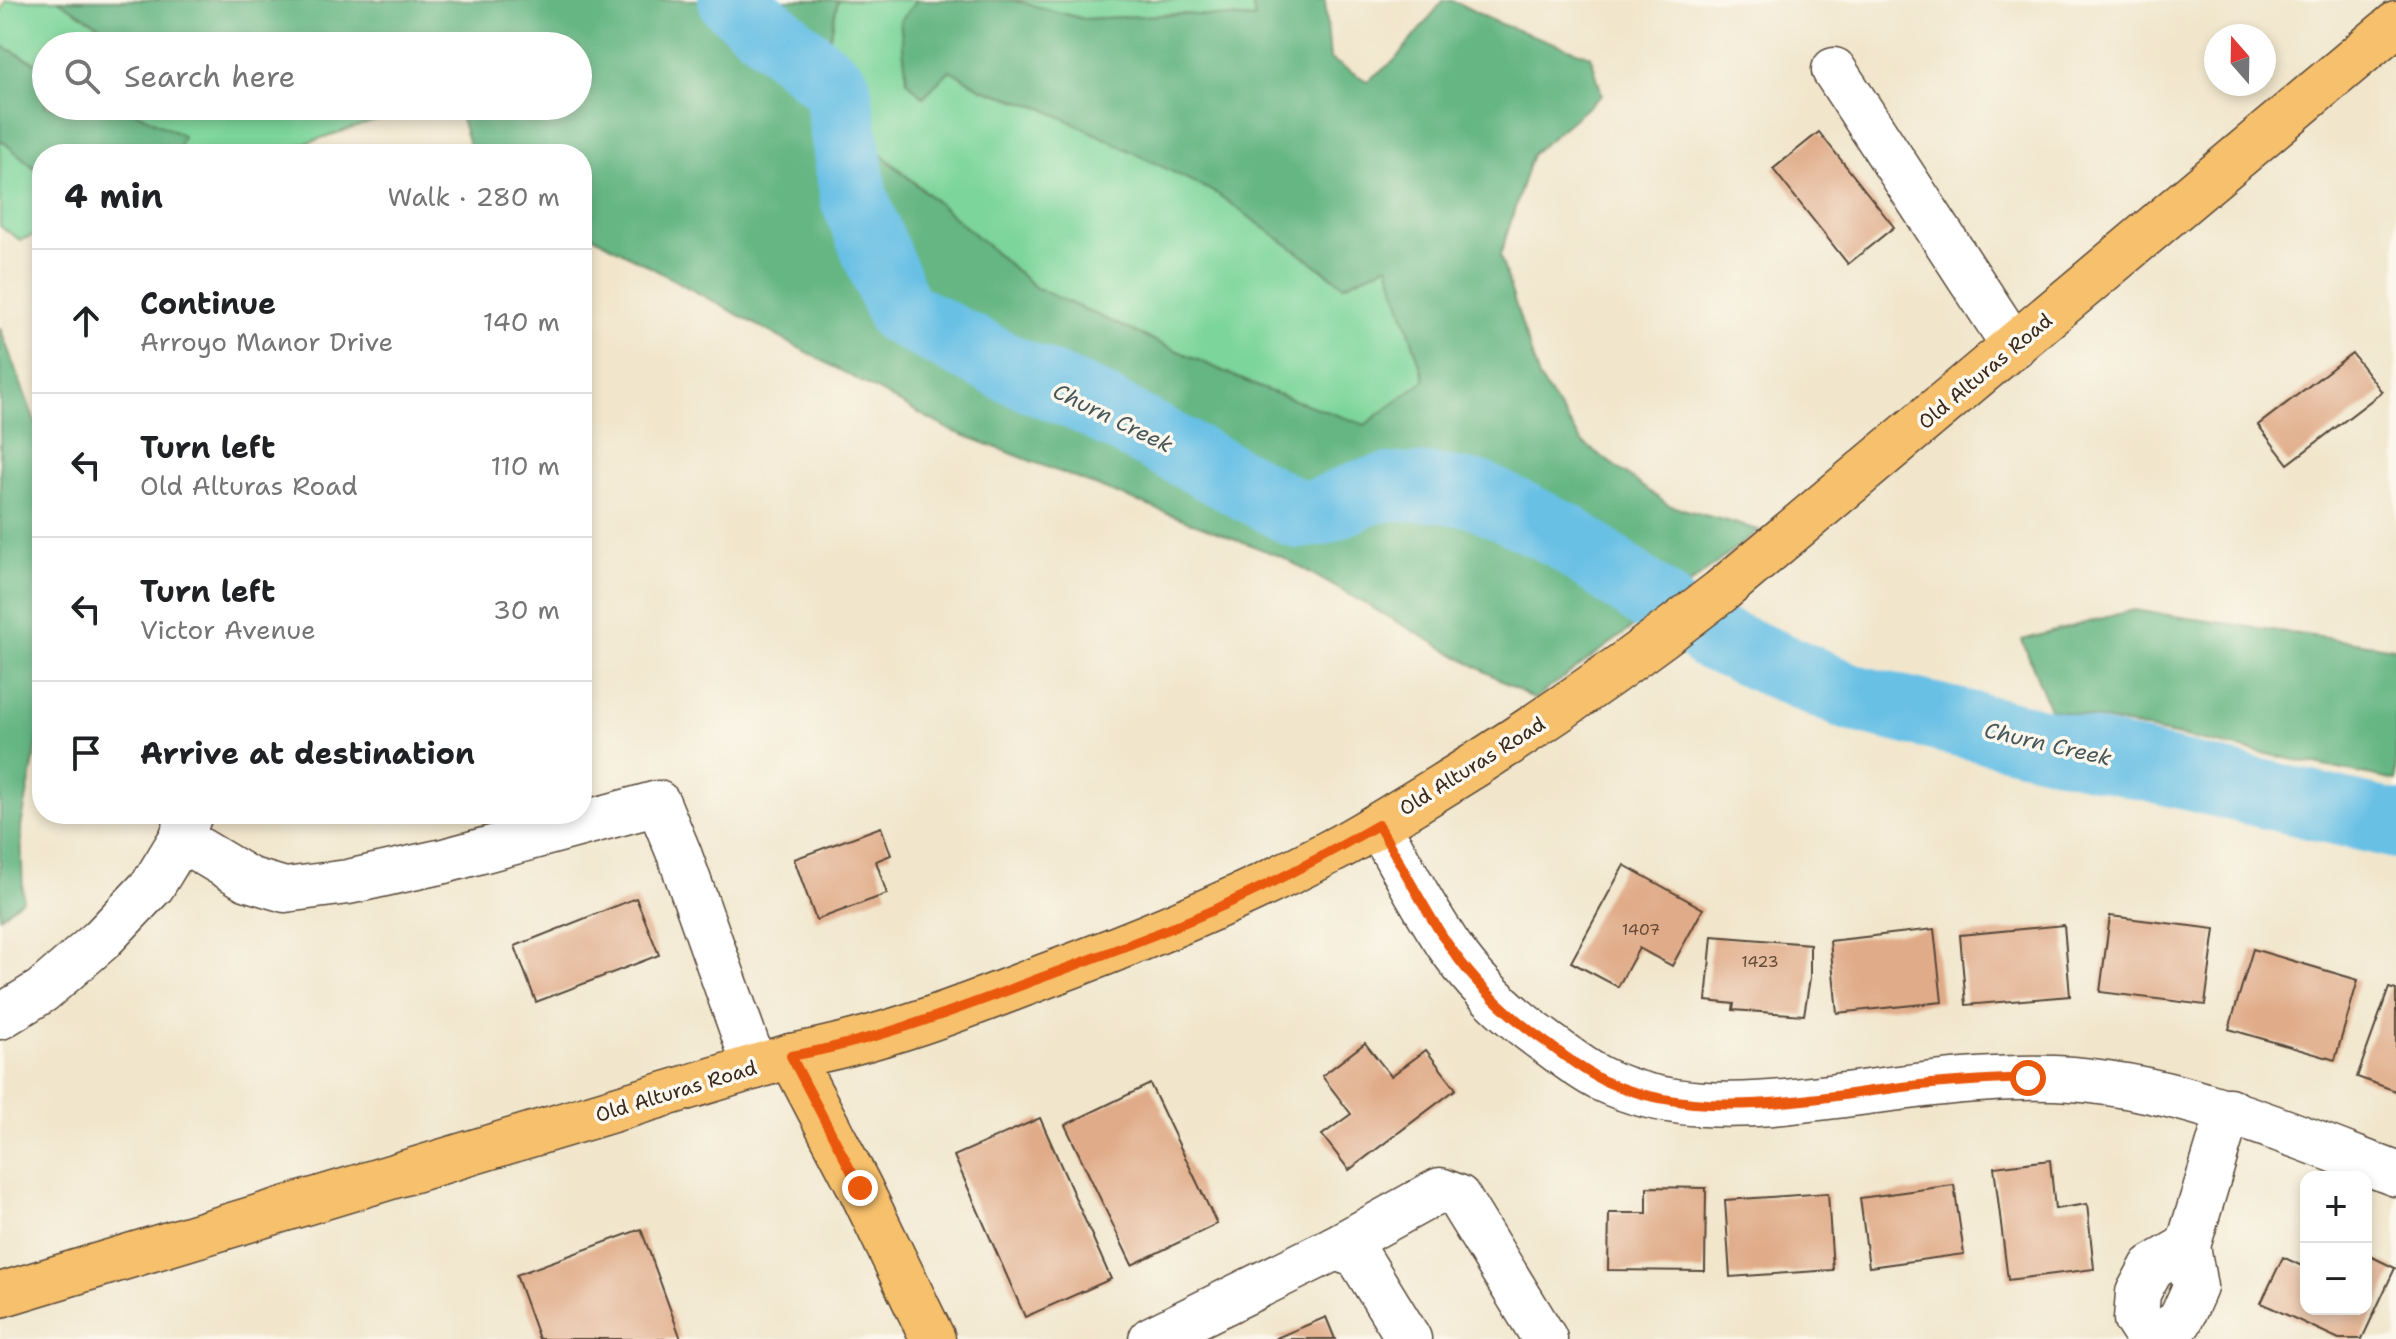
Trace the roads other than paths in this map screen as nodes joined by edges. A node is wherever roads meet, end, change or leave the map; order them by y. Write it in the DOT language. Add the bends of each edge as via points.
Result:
graph roads {
  1 [pos="2396,24"];
  2 [pos="1834,70"];
  3 [pos="2014,346"];
  4 [pos="592,821"];
  5 [pos="581,824"];
  6 [pos="1378,825"];
  7 [pos="186,826"];
  8 [pos="0,1017"];
  9 [pos="773,1061"];
  10 [pos="2229,1110"];
  11 [pos="2396,1174"];
  12 [pos="1335,1248"];
  13 [pos="0,1295"];
  14 [pos="933,1339"];
  15 [pos="1151,1339"];
  16 [pos="1409,1339"];
  17 [pos="1545,1339"];
  18 [pos="2150,1339"];
  1 -- 3 [label="main road, Old Alturas Road"];
  2 -- 3 [label="street"];
  3 -- 6 [label="main road, Old Alturas Road" via="1627,664"];
  4 -- 9 [label="street" via="658,803"];
  5 -- 7 [label="street" via="444,861 285,890 248,879"];
  6 -- 9 [label="main road, Old Alturas Road" via="1211,911 1094,958 961,1008"];
  6 -- 10 [label="street" via="1451,949 1495,1001 1574,1063 1638,1092 1675,1101 1738,1105 1972,1080 2058,1078"];
  7 -- 8 [label="street" via="153,885 101,940 42,991"];
  9 -- 13 [label="main road, Old Alturas Road"];
  9 -- 14 [label="main road" via="860,1188"];
  10 -- 11 [label="street"];
  10 -- 18 [label="street" via="2188,1246 2195,1287 2180,1321"];
  12 -- 15 [label="street"];
  12 -- 16 [label="street" via="1358,1256"];
  12 -- 17 [label="street" via="1440,1190 1458,1197"];
}
